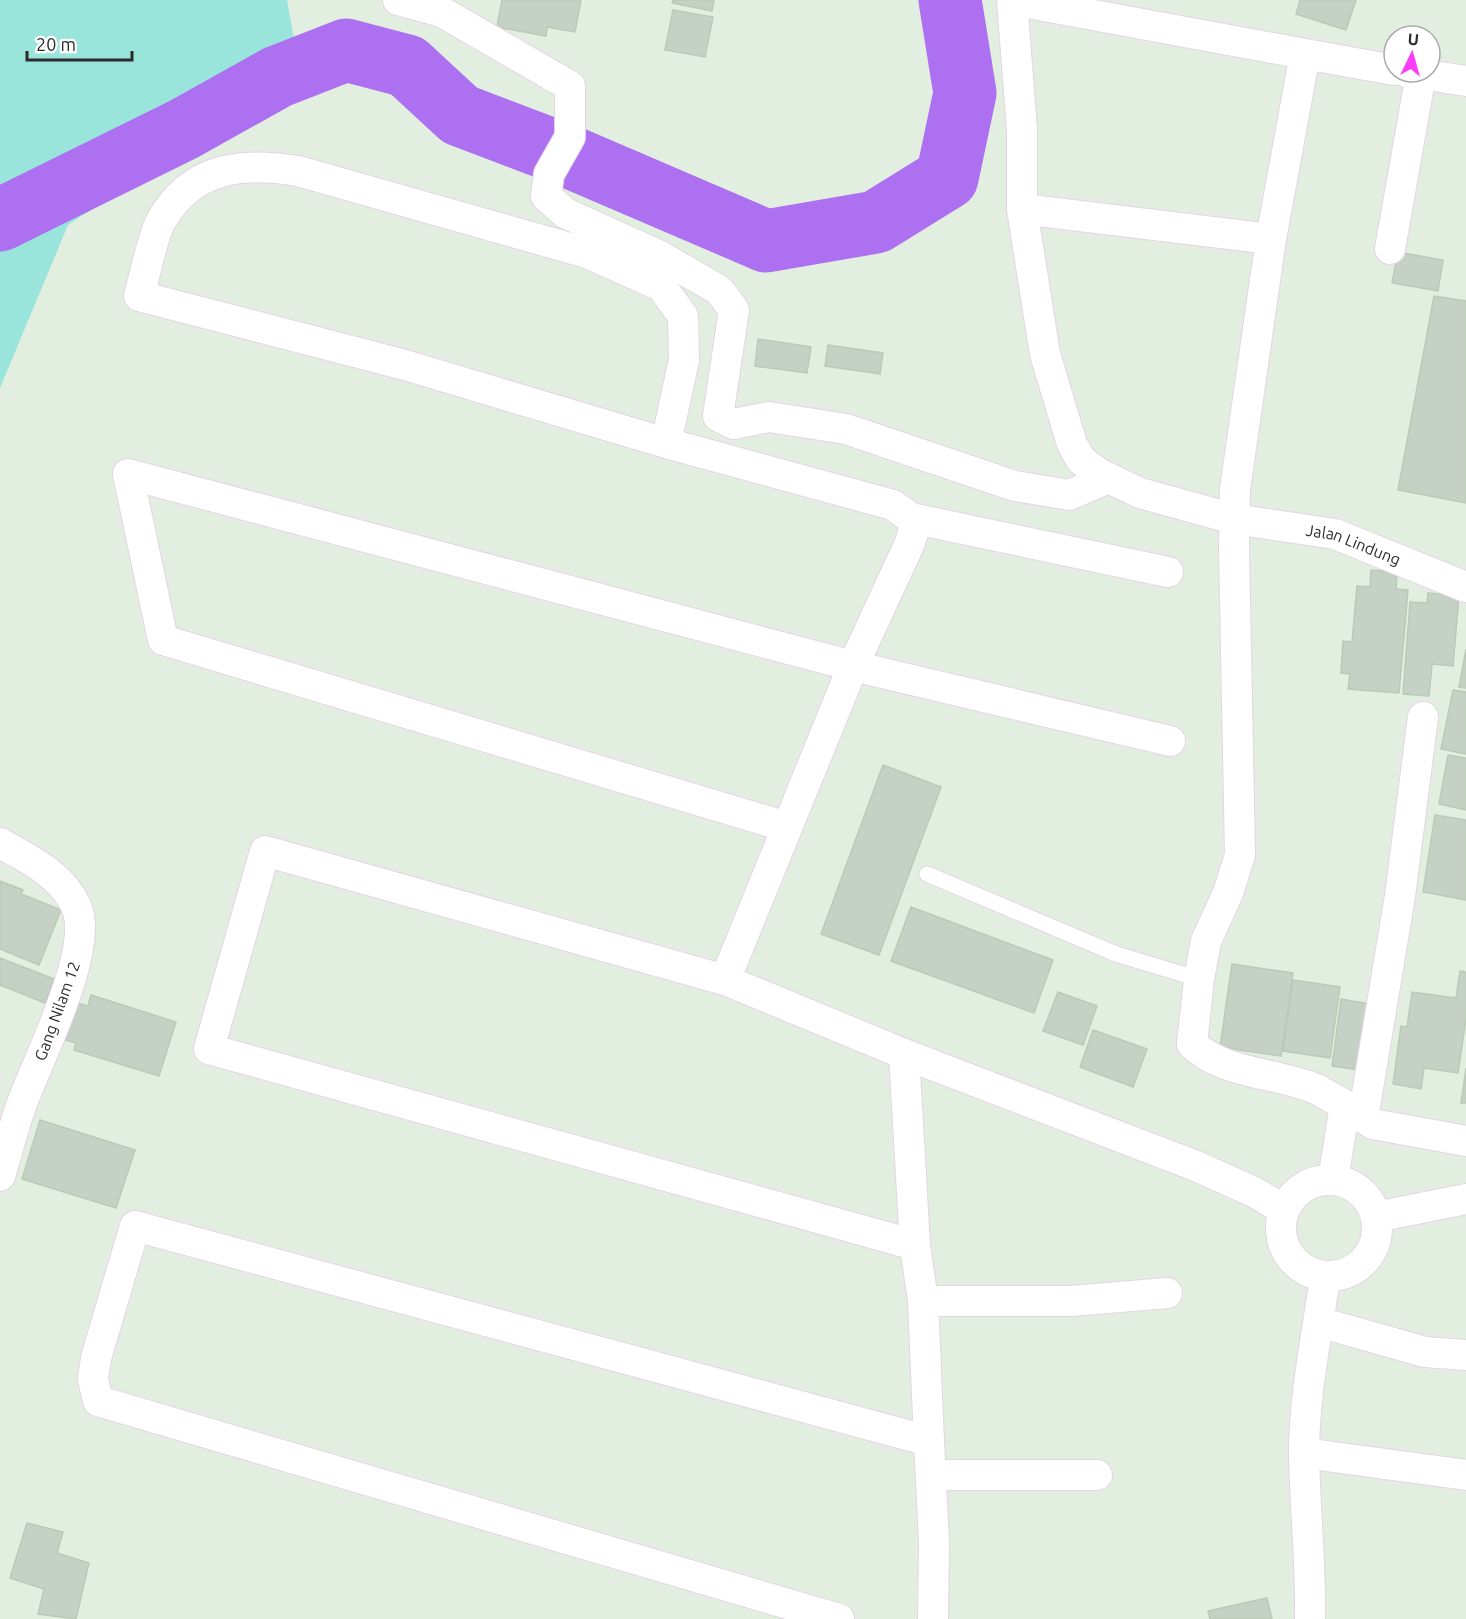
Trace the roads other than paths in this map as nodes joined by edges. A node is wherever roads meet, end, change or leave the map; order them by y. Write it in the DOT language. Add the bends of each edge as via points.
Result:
graph roads {
  1 [pos="398,0"];
  2 [pos="1012,0"];
  3 [pos="1305,54"];
  4 [pos="1382,68"];
  5 [pos="1442,77"];
  6 [pos="1466,81"];
  7 [pos="1406,84"];
  8 [pos="1022,209"];
  9 [pos="1271,239"];
  10 [pos="1390,249"];
  11 [pos="666,443"];
  12 [pos="1109,478"];
  13 [pos="910,518"];
  14 [pos="1234,519"];
  15 [pos="1168,572"];
  16 [pos="1466,587"];
  17 [pos="853,666"];
  18 [pos="1423,717"];
  19 [pos="1170,741"];
  20 [pos="787,827"];
  21 [pos="0,843"];
  22 [pos="927,874"];
  23 [pos="1198,979"];
  24 [pos="725,980"];
  25 [pos="904,1054"];
  26 [pos="1354,1111"];
  27 [pos="1466,1141"];
  28 [pos="0,1176"];
  29 [pos="1333,1180"];
  30 [pos="1466,1199"];
  31 [pos="1284,1210"];
  32 [pos="1376,1217"];
  33 [pos="915,1245"];
  34 [pos="1325,1277"];
  35 [pos="1167,1293"];
  36 [pos="923,1302"];
  37 [pos="1318,1322"];
  38 [pos="1466,1355"];
  39 [pos="929,1441"];
  40 [pos="1304,1453"];
  41 [pos="932,1475"];
  42 [pos="1097,1475"];
  43 [pos="1466,1475"];
  44 [pos="839,1619"];
  45 [pos="933,1619"];
  46 [pos="1310,1619"];
  1 -- 12 [label="street" via="442,12 570,86 570,137 549,174 546,196 565,213 660,256 719,290 734,310 718,416 734,424 769,417 846,429 1015,486 1059,494 1070,495"];
  2 -- 3 [label="street"];
  2 -- 8 [label="street, Jalan Lindung" via="1022,130"];
  3 -- 4 [label="street"];
  3 -- 9 [label="street"];
  5 -- 6 [label="street"];
  7 -- 10 [label="street"];
  8 -- 9 [label="street"];
  8 -- 12 [label="street, Jalan Lindung" via="1045,354 1072,444 1081,460"];
  9 -- 14 [label="street"];
  11 -- 11 [label="street" via="405,365 139,296 160,222 181,196 207,177 262,165 298,171 587,253 661,286 683,316 684,360"];
  11 -- 13 [label="street" via="893,505"];
  12 -- 14 [label="street, Jalan Lindung" via="1140,493"];
  13 -- 15 [label="street"];
  13 -- 17 [label="street" via="914,530 909,545"];
  14 -- 16 [label="street, Jalan Lindung" via="1335,534"];
  14 -- 23 [label="street" via="1240,855 1206,941"];
  17 -- 19 [label="street"];
  17 -- 20 [label="street"];
  17 -- 20 [label="street" via="128,474 163,640"];
  18 -- 26 [label="street" via="1398,907"];
  20 -- 24 [label="street"];
  21 -- 28 [label="street, Gang Nilam 12" via="45,870 66,888 78,909 81,936 76,964 21,1106"];
  22 -- 23 [label="lane" via="1116,954"];
  23 -- 26 [label="street" via="1192,1044 1201,1053 1246,1071 1315,1089"];
  24 -- 25 [label="street"];
  24 -- 33 [label="street" via="265,851 208,1048"];
  25 -- 31 [label="street" via="1196,1166"];
  25 -- 33 [label="street"];
  26 -- 27 [label="street" via="1373,1124"];
  26 -- 29 [label="street"];
  29 -- 31 [label="street" via="1303,1187"];
  29 -- 32 [label="street" via="1361,1192"];
  30 -- 32 [label="street"];
  31 -- 34 [label="street" via="1281,1240 1287,1254 1310,1273"];
  32 -- 34 [label="street" via="1374,1247 1366,1260 1354,1270"];
  33 -- 36 [label="street"];
  34 -- 37 [label="street"];
  35 -- 36 [label="street" via="1071,1301"];
  36 -- 39 [label="street"];
  37 -- 38 [label="street" via="1425,1352"];
  37 -- 40 [label="street"];
  39 -- 41 [label="street"];
  39 -- 44 [label="street" via="135,1226 96,1358 93,1379 98,1401"];
  40 -- 43 [label="street"];
  40 -- 46 [label="street"];
  41 -- 42 [label="street"];
  41 -- 45 [label="street"];
}
